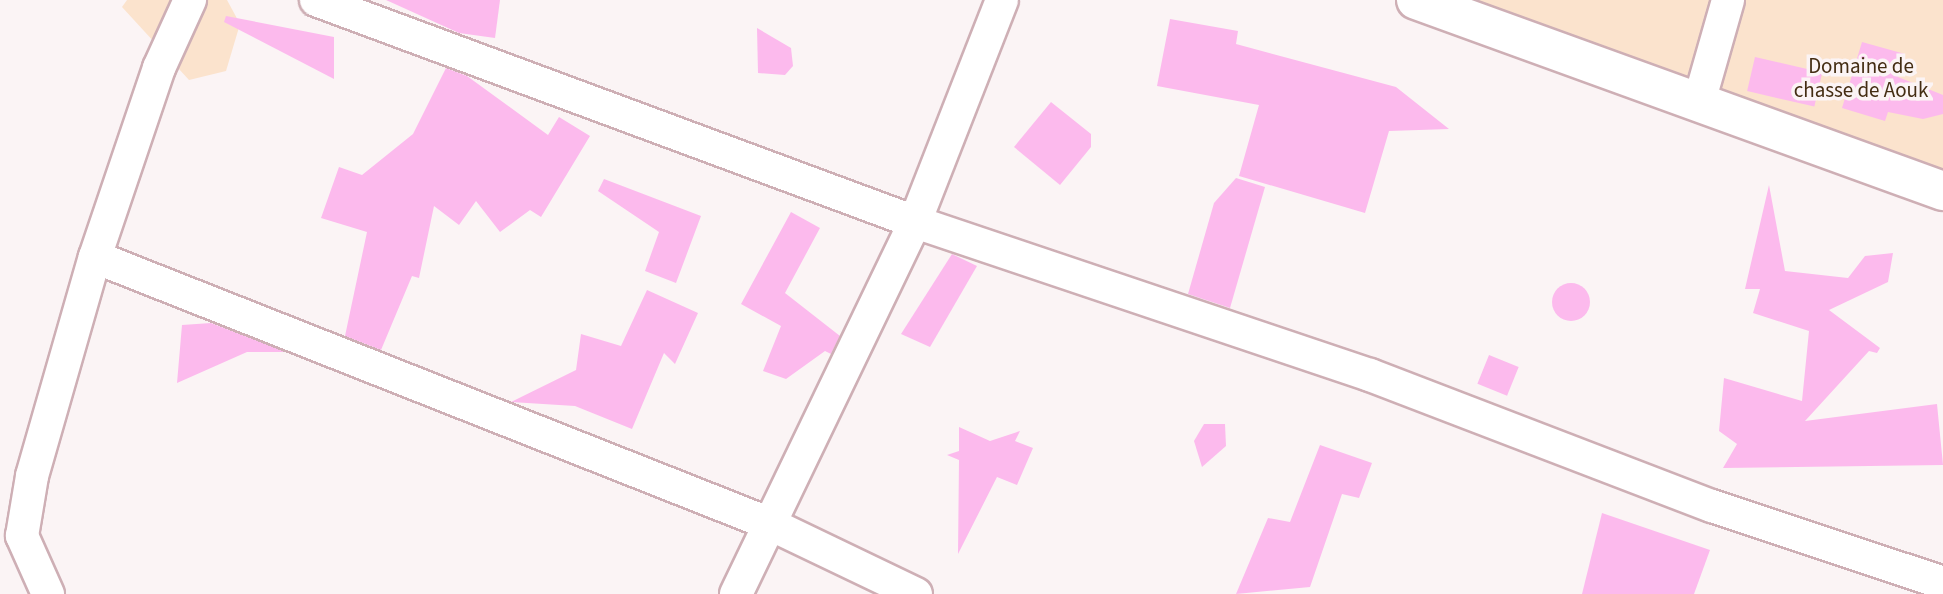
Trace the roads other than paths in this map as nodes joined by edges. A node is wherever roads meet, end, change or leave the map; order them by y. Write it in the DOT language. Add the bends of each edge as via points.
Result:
graph roads {
  1 [pos="190,0"];
  2 [pos="316,0"];
  3 [pos="1002,0"];
  4 [pos="1416,0"];
  5 [pos="1728,0"];
  6 [pos="1699,102"];
  7 [pos="1943,191"];
  8 [pos="915,222"];
  9 [pos="95,257"];
  10 [pos="768,523"];
  11 [pos="1943,583"];
  12 [pos="48,594"];
  13 [pos="736,594"];
  14 [pos="916,594"];
  1 -- 9 [label="street" via="159,68"];
  2 -- 8 [label="street"];
  3 -- 8 [label="street"];
  4 -- 6 [label="street"];
  5 -- 6 [label="street"];
  6 -- 7 [label="street"];
  8 -- 10 [label="street"];
  8 -- 11 [label="street" via="1370,375 1712,506"];
  9 -- 10 [label="street"];
  9 -- 12 [label="street" via="32,476 22,536"];
  10 -- 13 [label="street"];
  10 -- 14 [label="street"];
}
